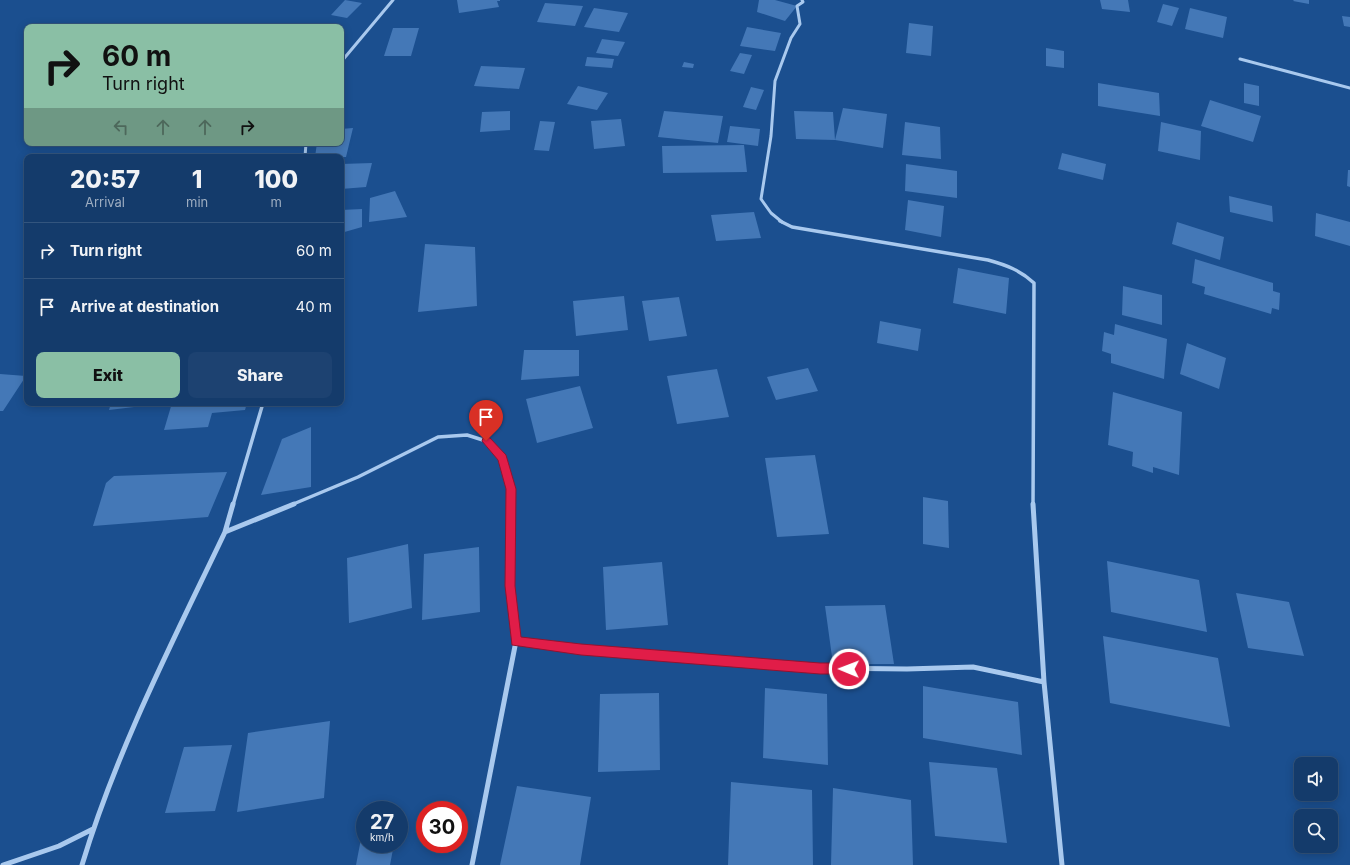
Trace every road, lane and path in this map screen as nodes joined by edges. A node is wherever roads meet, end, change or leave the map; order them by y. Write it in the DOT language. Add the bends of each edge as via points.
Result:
graph roads {
  1 [pos="393,0"];
  2 [pos="802,0"];
  3 [pos="344,58"];
  4 [pos="1240,59"];
  5 [pos="1350,88"];
  6 [pos="262,406"];
  7 [pos="225,532"];
  8 [pos="516,642"];
  9 [pos="1044,682"];
  10 [pos="93,829"];
  11 [pos="3,865"];
  12 [pos="82,865"];
  13 [pos="472,865"];
  14 [pos="1062,865"];
  1 -- 3 [label="street"];
  2 -- 9 [label="street" via="803,2 797,6 800,24 791,38 775,81 771,136 762,199 770,214 792,227 1011,266 1034,283 1033,508"];
  4 -- 5 [label="street"];
  6 -- 7 [label="street"];
  7 -- 8 [label="street" via="358,477 438,437 467,435 486,441 502,458 511,489 510,584"];
  7 -- 10 [label="street" via="137,716"];
  8 -- 9 [label="street" via="581,650 820,668 973,667"];
  8 -- 13 [label="street"];
  9 -- 14 [label="street"];
  10 -- 11 [label="street" via="60,846"];
  10 -- 12 [label="street"];
}
